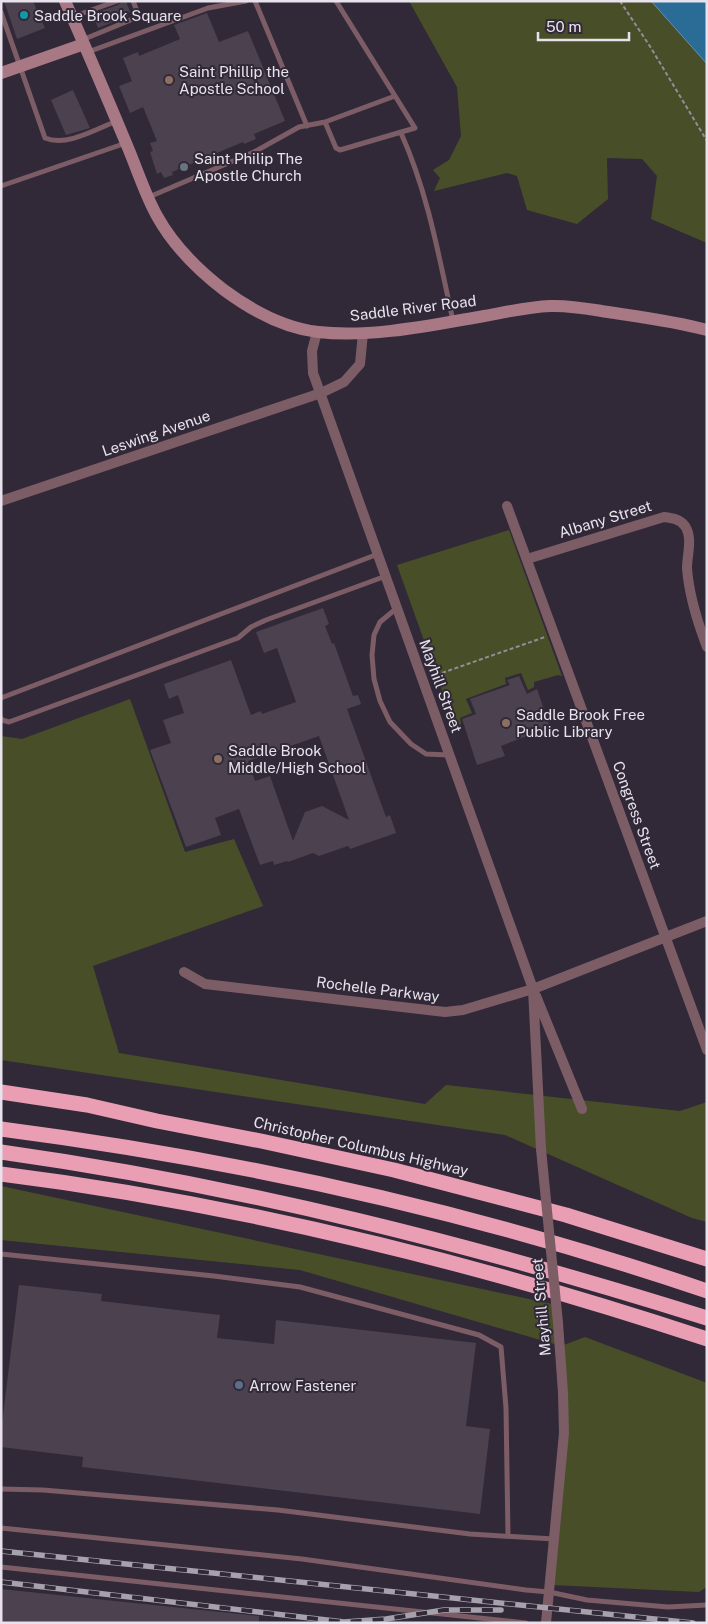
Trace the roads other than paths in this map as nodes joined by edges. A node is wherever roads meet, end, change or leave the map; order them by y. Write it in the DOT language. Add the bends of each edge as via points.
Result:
graph roads {
  1 [pos="64,1"];
  2 [pos="117,1"];
  3 [pos="133,1"];
  4 [pos="246,1"];
  5 [pos="255,1"];
  6 [pos="336,1"];
  7 [pos="1,12"];
  8 [pos="72,17"];
  9 [pos="84,45"];
  10 [pos="19,67"];
  11 [pos="1,73"];
  12 [pos="395,96"];
  13 [pos="117,121"];
  14 [pos="325,122"];
  15 [pos="307,126"];
  16 [pos="401,133"];
  17 [pos="126,143"];
  18 [pos="1,186"];
  19 [pos="149,197"];
  20 [pos="453,322"];
  21 [pos="707,330"];
  22 [pos="318,332"];
  23 [pos="363,333"];
  24 [pos="321,393"];
  25 [pos="1,501"];
  26 [pos="507,506"];
  27 [pos="378,554"];
  28 [pos="527,559"];
  29 [pos="386,576"];
  30 [pos="397,608"];
  31 [pos="707,647"];
  32 [pos="1,698"];
  33 [pos="1,718"];
  34 [pos="450,755"];
  35 [pos="707,921"];
  36 [pos="665,936"];
  37 [pos="184,972"];
  38 [pos="533,989"];
  39 [pos="707,1050"];
  40 [pos="1,1092"];
  41 [pos="582,1109"];
  42 [pos="1,1129"];
  43 [pos="1,1152"];
  44 [pos="1,1174"];
  45 [pos="1,1254"];
  46 [pos="707,1258"];
  47 [pos="707,1291"];
  48 [pos="707,1318"];
  49 [pos="648,1319"];
  50 [pos="707,1338"];
  51 [pos="707,1350"];
  52 [pos="1,1489"];
  53 [pos="1,1528"];
  54 [pos="508,1536"];
  55 [pos="554,1539"];
  56 [pos="1,1568"];
  57 [pos="549,1592"];
  58 [pos="707,1604"];
  59 [pos="526,1623"];
  60 [pos="546,1623"];
  1 -- 8 [label="street, Saddle River Road"];
  2 -- 8 [label="lane"];
  3 -- 9 [label="lane" via="137,11 133,19"];
  4 -- 9 [label="lane" via="208,8"];
  5 -- 15 [label="lane"];
  6 -- 12 [label="lane"];
  7 -- 10 [label="lane"];
  8 -- 9 [label="street, Saddle River Road"];
  9 -- 10 [label="street"];
  9 -- 13 [label="street, Saddle River Road"];
  10 -- 11 [label="street"];
  10 -- 13 [label="lane" via="44,138 52,141 73,138"];
  12 -- 14 [label="lane"];
  12 -- 16 [label="lane" via="415,128"];
  13 -- 17 [label="street, Saddle River Road"];
  14 -- 15 [label="lane"];
  14 -- 16 [label="lane" via="336,148 340,150"];
  15 -- 19 [label="lane"];
  16 -- 20 [label="lane" via="414,161 430,215"];
  17 -- 18 [label="lane"];
  17 -- 19 [label="street, Saddle River Road"];
  19 -- 22 [label="street, Saddle River Road" via="156,216 173,240 214,282 255,310 276,320"];
  20 -- 21 [label="street, Saddle River Road" via="528,308 572,306"];
  20 -- 23 [label="street, Saddle River Road"];
  22 -- 23 [label="street, Saddle River Road"];
  22 -- 24 [label="street, Mayhill Street" via="312,351 313,373"];
  23 -- 24 [label="street" via="360,364 344,382"];
  24 -- 25 [label="street, Leswing Avenue"];
  24 -- 27 [label="street, Mayhill Street"];
  26 -- 28 [label="street, Congress Street"];
  27 -- 29 [label="street, Mayhill Street"];
  27 -- 32 [label="lane"];
  28 -- 31 [label="street, Albany Street" via="664,517 673,518 685,526 688,534 689,591"];
  28 -- 36 [label="street, Congress Street"];
  29 -- 30 [label="street, Mayhill Street"];
  29 -- 33 [label="lane" via="266,620 238,638 9,722"];
  30 -- 34 [label="street, Mayhill Street"];
  30 -- 34 [label="lane" via="380,622 374,635 374,678 380,701 390,722 411,744 426,754"];
  34 -- 38 [label="street, Mayhill Street"];
  35 -- 36 [label="street, Rochelle Parkway"];
  36 -- 38 [label="street, Rochelle Parkway"];
  36 -- 39 [label="street, Congress Street"];
  37 -- 38 [label="street, Rochelle Parkway" via="205,984 440,1012 463,1010"];
  38 -- 41 [label="street, Mayhill Street"];
  38 -- 55 [label="street, Mayhill Street, bridge" via="541,1149 563,1393 564,1433"];
  40 -- 46 [label="highway, Christopher Columbus Highway" via="87,1105 366,1163 540,1207"];
  42 -- 47 [label="highway" via="164,1154 362,1194 566,1247"];
  43 -- 48 [label="highway" via="187,1183 368,1222 548,1269"];
  44 -- 49 [label="highway" via="189,1204 400,1249"];
  45 -- 54 [label="lane" via="300,1287 479,1335 501,1347 506,1408"];
  49 -- 50 [label="highway"];
  49 -- 51 [label="highway"];
  52 -- 54 [label="lane" via="278,1510"];
  53 -- 57 [label="lane" via="302,1559"];
  54 -- 55 [label="lane"];
  55 -- 57 [label="street, Mayhill Street"];
  56 -- 59 [label="lane"];
  57 -- 58 [label="lane" via="587,1600 668,1607"];
  57 -- 60 [label="street, Mayhill Street"];
}
